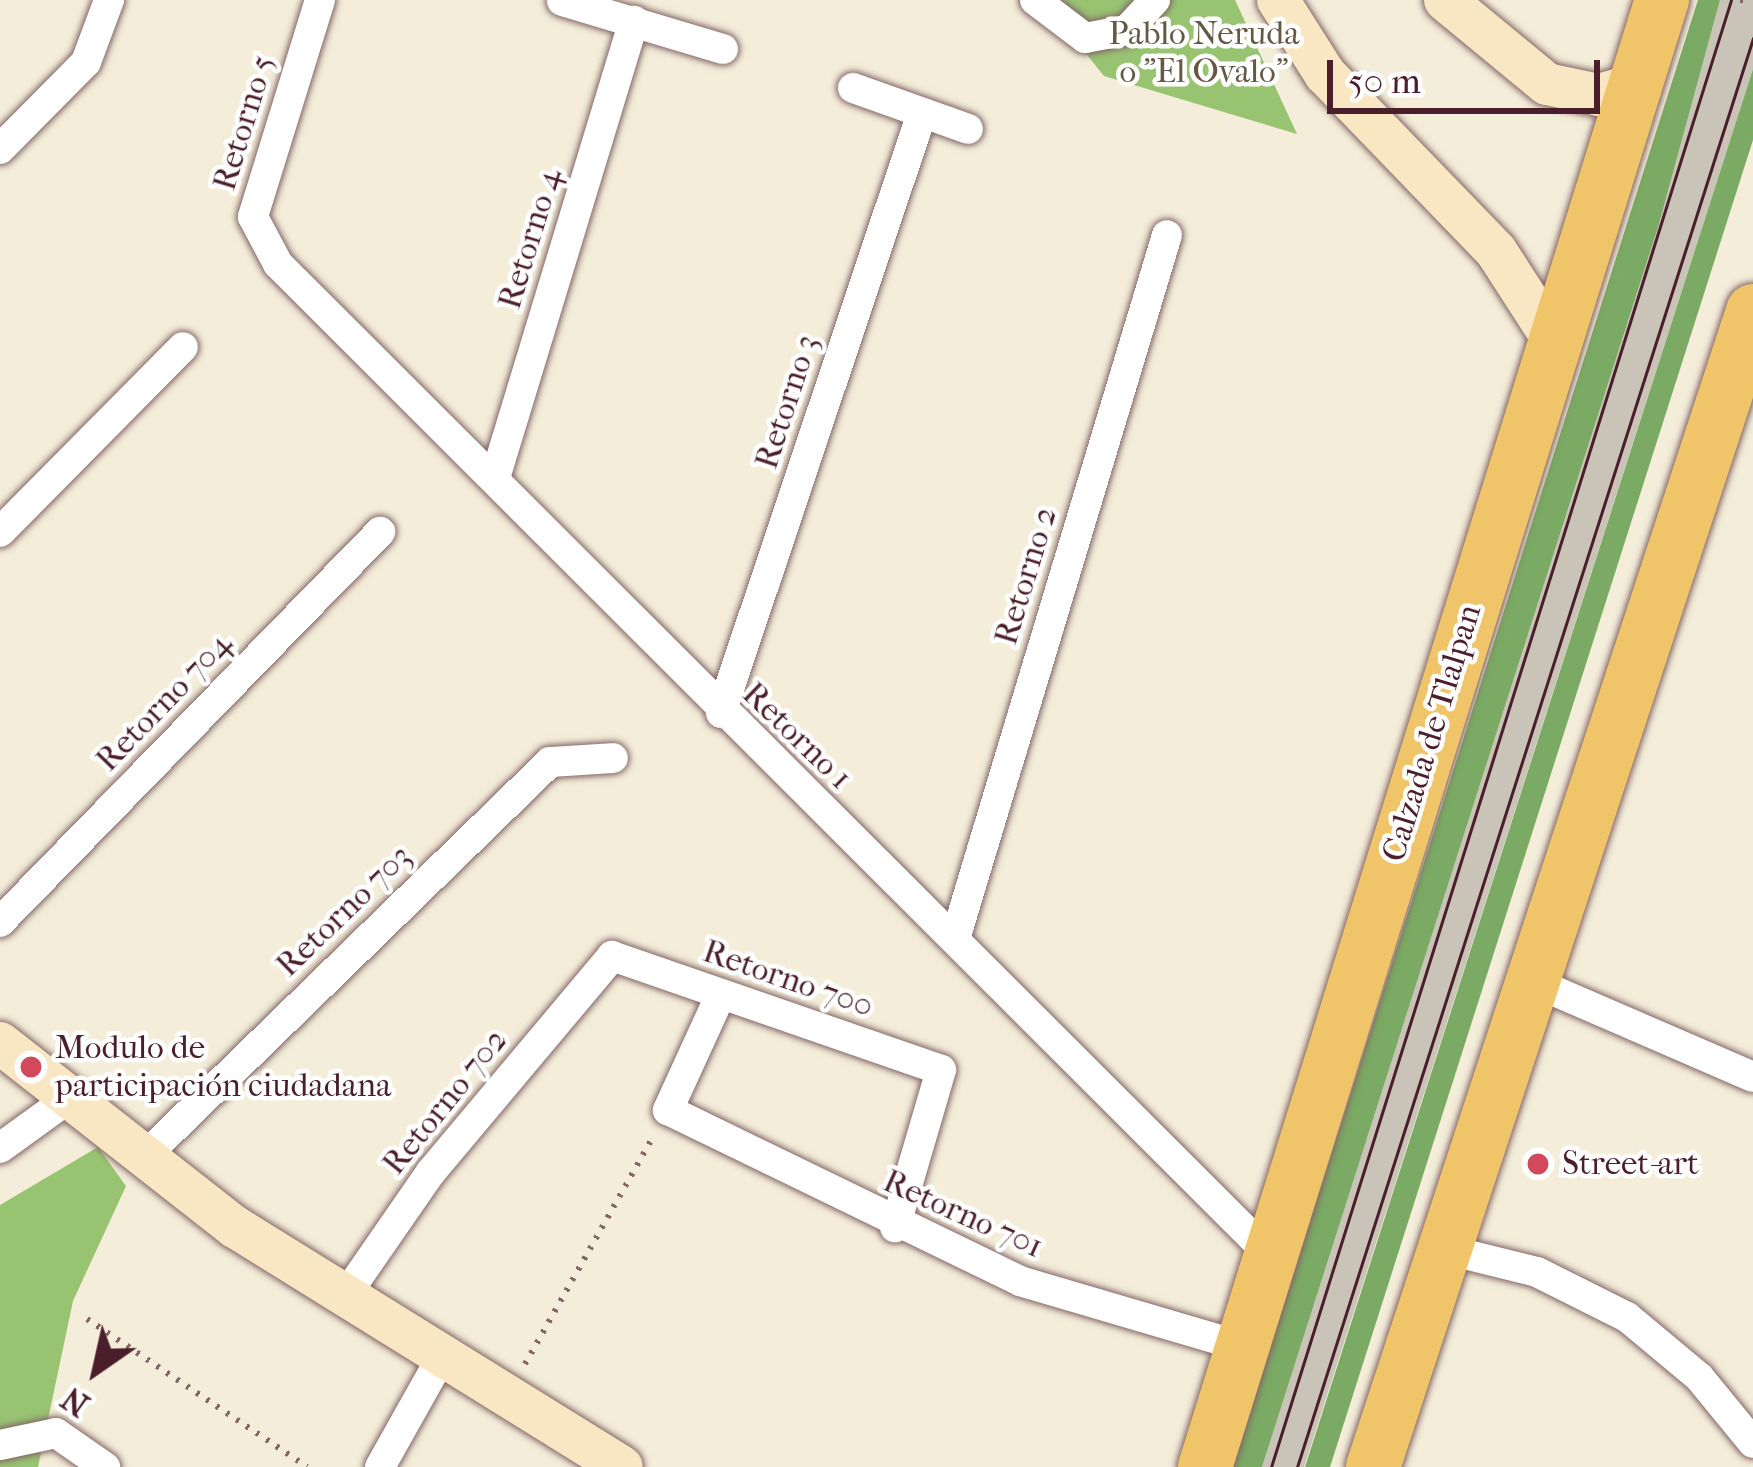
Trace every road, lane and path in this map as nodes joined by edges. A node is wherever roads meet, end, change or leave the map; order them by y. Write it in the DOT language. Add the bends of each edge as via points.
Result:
graph roads {
  1 [pos="109,0"];
  2 [pos="320,0"];
  3 [pos="1035,0"];
  4 [pos="1154,0"];
  5 [pos="1278,0"];
  6 [pos="1445,0"];
  7 [pos="1662,0"];
  8 [pos="1740,0"];
  9 [pos="1752,0"];
  10 [pos="562,1"];
  11 [pos="634,21"];
  12 [pos="723,49"];
  13 [pos="1634,85"];
  14 [pos="853,88"];
  15 [pos="922,113"];
  16 [pos="968,129"];
  17 [pos="0,149"];
  18 [pos="1167,235"];
  19 [pos="278,264"];
  20 [pos="1753,311"];
  21 [pos="1554,341"];
  22 [pos="183,347"];
  23 [pos="1743,378"];
  24 [pos="495,478"];
  25 [pos="0,532"];
  26 [pos="380,532"];
  27 [pos="721,713"];
  28 [pos="614,758"];
  29 [pos="0,922"];
  30 [pos="955,939"];
  31 [pos="611,956"];
  32 [pos="1529,980"];
  33 [pos="721,994"];
  34 [pos="0,1043"];
  35 [pos="1753,1077"];
  36 [pos="69,1098"];
  37 [pos="668,1111"];
  38 [pos="0,1148"];
  39 [pos="144,1157"];
  40 [pos="895,1227"];
  41 [pos="1440,1248"];
  42 [pos="1270,1255"];
  43 [pos="343,1299"];
  44 [pos="87,1319"];
  45 [pos="1244,1347"];
  46 [pos="440,1360"];
  47 [pos="506,1398"];
  48 [pos="1753,1443"];
  49 [pos="0,1445"];
  50 [pos="105,1467"];
  51 [pos="307,1467"];
  52 [pos="380,1467"];
  53 [pos="622,1467"];
  54 [pos="1205,1467"];
  55 [pos="1373,1467"];
  1 -- 17 [label="street" via="86,62"];
  2 -- 19 [label="street, Retorno 5" via="253,217"];
  3 -- 4 [label="street" via="1085,38 1127,30"];
  5 -- 21 [label="street" via="1378,135 1496,250"];
  6 -- 13 [label="street" via="1547,84 1599,95"];
  7 -- 13 [label="highway, Calzada de Tlalpan"];
  8 -- 9 [label="path"];
  10 -- 11 [label="street"];
  11 -- 12 [label="street"];
  11 -- 24 [label="street, Retorno 4"];
  13 -- 21 [label="highway, Calzada de Tlalpan"];
  14 -- 15 [label="street"];
  15 -- 16 [label="street"];
  15 -- 27 [label="street, Retorno 3"];
  18 -- 30 [label="street, Retorno 2"];
  19 -- 24 [label="street, Retorno 1"];
  20 -- 23 [label="highway"];
  21 -- 42 [label="highway, Calzada de Tlalpan"];
  22 -- 25 [label="street"];
  23 -- 32 [label="highway"];
  24 -- 27 [label="street, Retorno 1"];
  26 -- 29 [label="street, Retorno 704"];
  27 -- 30 [label="street, Retorno 1"];
  28 -- 39 [label="street, Retorno 703" via="550,763"];
  30 -- 42 [label="street, Retorno 1"];
  31 -- 33 [label="street, Retorno 700"];
  31 -- 43 [label="street, Retorno 702" via="431,1172"];
  32 -- 35 [label="street"];
  32 -- 41 [label="highway"];
  33 -- 37 [label="street"];
  33 -- 40 [label="street, Retorno 700" via="941,1070"];
  34 -- 36 [label="street"];
  36 -- 38 [label="street"];
  36 -- 39 [label="street"];
  37 -- 40 [label="street, Retorno 701"];
  37 -- 47 [label="path"];
  39 -- 43 [label="street"];
  40 -- 45 [label="street, Retorno 701" via="1020,1281"];
  41 -- 48 [label="street" via="1538,1272 1627,1317 1699,1377"];
  41 -- 55 [label="highway"];
  42 -- 45 [label="highway, Calzada de Tlalpan"];
  43 -- 46 [label="street"];
  44 -- 51 [label="path"];
  45 -- 54 [label="highway, Calzada de Tlalpan"];
  46 -- 47 [label="street"];
  46 -- 52 [label="street"];
  47 -- 53 [label="street"];
  49 -- 50 [label="street" via="56,1433"];
}
